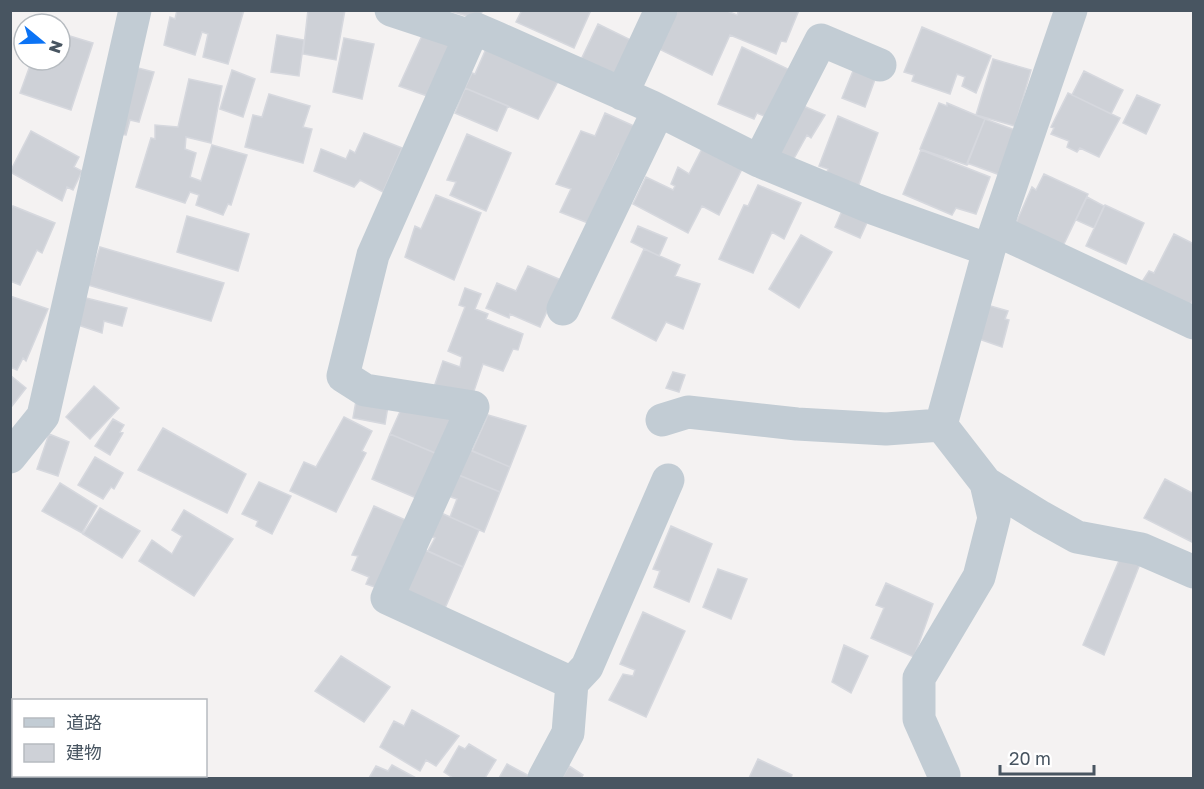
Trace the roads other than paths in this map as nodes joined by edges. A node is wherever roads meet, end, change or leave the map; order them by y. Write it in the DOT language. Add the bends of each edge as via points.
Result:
graph roads {
  1 [pos="135,10"];
  2 [pos="391,10"];
  3 [pos="661,10"];
  4 [pos="1071,10"];
  5 [pos="478,25"];
  6 [pos="880,65"];
  7 [pos="622,94"];
  8 [pos="658,111"];
  9 [pos="759,161"];
  10 [pos="992,240"];
  11 [pos="563,309"];
  12 [pos="1194,323"];
  13 [pos="663,420"];
  14 [pos="941,424"];
  15 [pos="10,457"];
  16 [pos="668,480"];
  17 [pos="986,483"];
  18 [pos="1194,572"];
  19 [pos="572,683"];
  20 [pos="544,778"];
  21 [pos="943,778"];
  1 -- 15 [label="street" via="43,416"];
  2 -- 5 [label="street"];
  3 -- 7 [label="street"];
  4 -- 10 [label="street"];
  5 -- 7 [label="street"];
  5 -- 19 [label="street" via="373,255 343,376 365,390 473,407 387,598"];
  6 -- 9 [label="street" via="822,40"];
  7 -- 8 [label="street"];
  8 -- 9 [label="street"];
  8 -- 11 [label="street"];
  9 -- 10 [label="street" via="875,208"];
  10 -- 12 [label="street"];
  10 -- 14 [label="street"];
  13 -- 14 [label="street" via="688,412 886,429"];
  14 -- 17 [label="street"];
  16 -- 19 [label="street" via="587,667"];
  17 -- 18 [label="street" via="1077,537 1141,549"];
  17 -- 21 [label="street" via="993,518 979,577 920,678 919,719"];
  19 -- 20 [label="street" via="568,733"];
}
